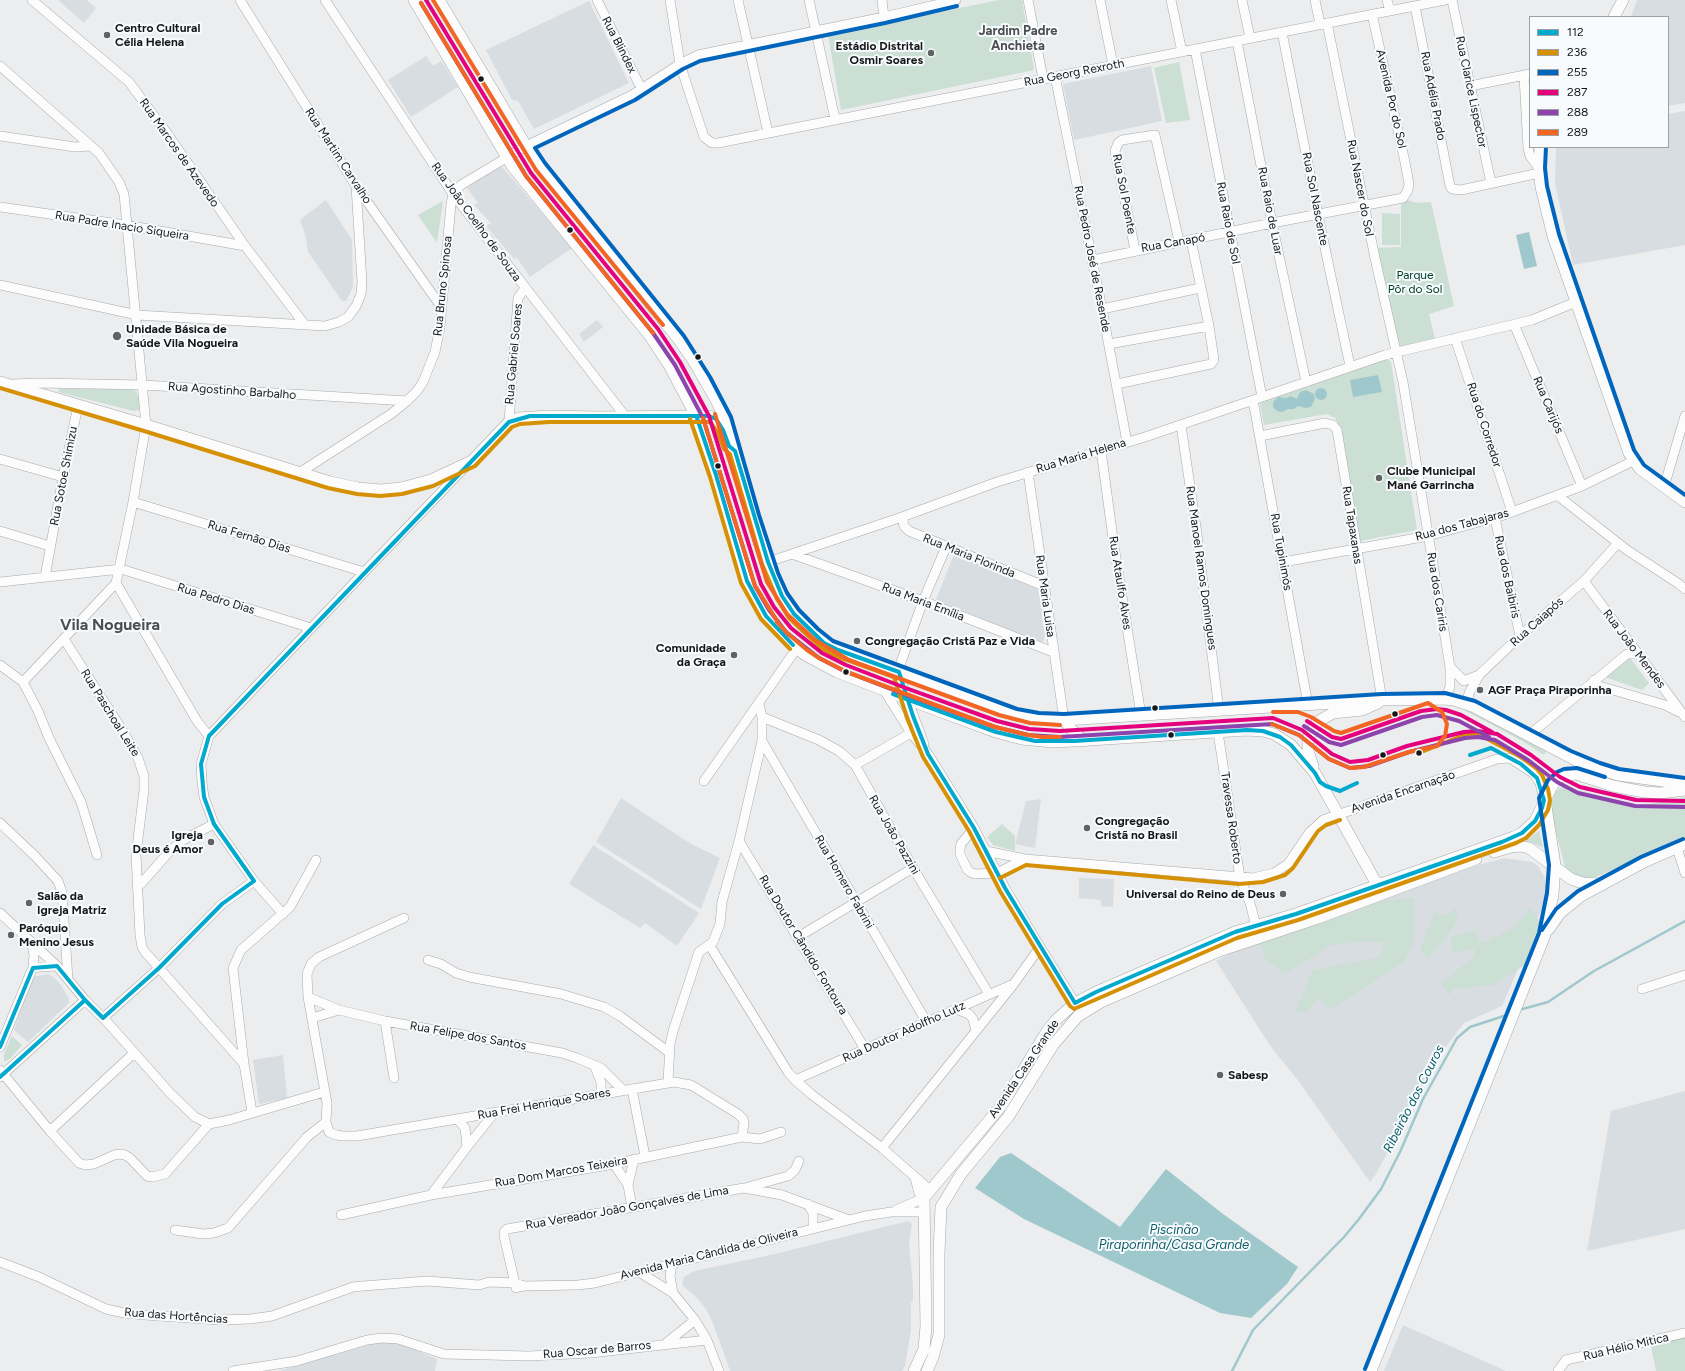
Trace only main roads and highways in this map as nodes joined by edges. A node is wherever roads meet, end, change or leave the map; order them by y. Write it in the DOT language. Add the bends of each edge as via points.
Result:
graph roads {
  1 [pos="414,0"];
  2 [pos="439,0"];
  3 [pos="1623,0"];
  4 [pos="1615,16"];
  5 [pos="1540,148"];
  6 [pos="4,384"];
  7 [pos="696,416"];
  8 [pos="734,451"];
  9 [pos="1685,502"];
  10 [pos="1382,700"];
  11 [pos="1064,720"];
  12 [pos="1084,741"];
  13 [pos="1315,773"];
  14 [pos="1685,784"];
  15 [pos="1685,790"];
  16 [pos="1544,800"];
  17 [pos="1681,846"];
  18 [pos="1555,866"];
  19 [pos="1600,884"];
  20 [pos="1382,889"];
  21 [pos="1545,935"];
  22 [pos="927,1194"];
  23 [pos="941,1207"];
  24 [pos="924,1212"];
  25 [pos="914,1371"];
  26 [pos="927,1371"];
  27 [pos="1371,1371"];
  1 -- 7 [label="main road" via="506,157 659,349"];
  2 -- 8 [label="main road" via="540,167 680,340 725,418"];
  3 -- 4 [label="main road"];
  5 -- 9 [label="main road" via="1539,171 1548,218 1633,462"];
  6 -- 7 [label="main road" via="330,482 381,490 431,480 472,461 509,422 530,416"];
  7 -- 8 [label="main road" via="716,419"];
  7 -- 12 [label="main road" via="747,581 766,616 796,648 826,667 996,732 1022,739"];
  8 -- 11 [label="main road" via="778,588 794,614 824,643 1015,714 1038,719"];
  10 -- 11 [label="main road"];
  10 -- 13 [label="main road" via="1362,710 1333,714 1317,722 1308,742"];
  10 -- 14 [label="main road" via="1445,699 1472,706 1583,764 1618,775"];
  11 -- 12 [label="main road"];
  12 -- 13 [label="main road" via="1252,730 1274,734 1291,745"];
  13 -- 20 [label="main road"];
  15 -- 16 [label="main road, Avenida Casa Grande" via="1633,790 1569,774 1556,780"];
  16 -- 18 [label="main road"];
  16 -- 20 [label="main road, Avenida Casa Grande" via="1535,821 1522,833"];
  17 -- 19 [label="main road"];
  18 -- 19 [label="main road, Avenida Casa Grande" via="1576,881"];
  18 -- 20 [label="main road, Avenida Casa Grande" via="1529,848 1511,847"];
  18 -- 21 [label="main road" via="1553,894"];
  19 -- 21 [label="main road" via="1569,904"];
  20 -- 22 [label="main road, Avenida Casa Grande" via="1222,937 1075,1003 1047,1031 1002,1105"];
  20 -- 23 [label="main road, Avenida Casa Grande" via="1285,929 1219,951 1083,1012 1053,1045 1020,1101 961,1174"];
  21 -- 27 [label="main road"];
  22 -- 23 [label="main road"];
  22 -- 24 [label="main road"];
  23 -- 24 [label="main road"];
  23 -- 26 [label="main road, Avenida Casa Grande" via="939,1335"];
  24 -- 25 [label="main road" via="926,1326 924,1349"];
}
